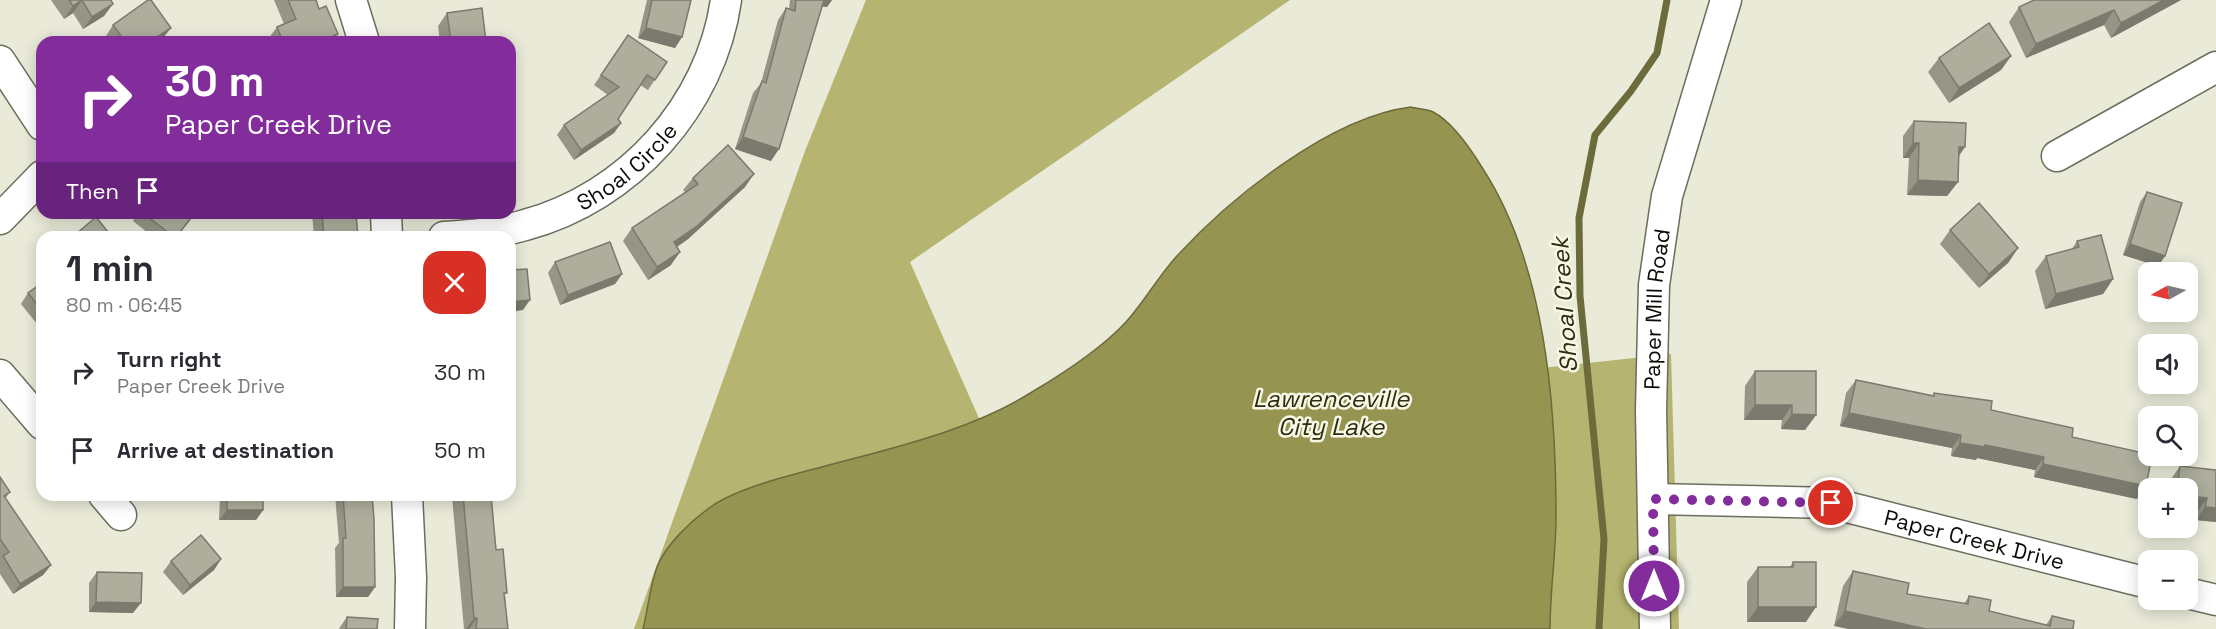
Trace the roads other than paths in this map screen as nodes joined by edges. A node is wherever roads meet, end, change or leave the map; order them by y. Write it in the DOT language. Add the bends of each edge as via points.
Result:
graph roads {
  1 [pos="351,0"];
  2 [pos="726,0"];
  3 [pos="1726,0"];
  4 [pos="362,36"];
  5 [pos="0,61"];
  6 [pos="2216,67"];
  7 [pos="36,116"];
  8 [pos="2056,156"];
  9 [pos="36,182"];
  10 [pos="0,219"];
  11 [pos="501,231"];
  12 [pos="0,375"];
  13 [pos="36,417"];
  14 [pos="1653,499"];
  15 [pos="407,501"];
  16 [pos="2138,580"];
  17 [pos="2198,596"];
  18 [pos="2216,600"];
  19 [pos="410,629"];
  20 [pos="1654,629"];
  1 -- 4 [label="street"];
  2 -- 11 [label="street, Shoal Circle" via="706,70 686,108 655,147 615,183 573,207"];
  3 -- 14 [label="street, Paper Mill Road" via="1667,196 1654,285"];
  5 -- 7 [label="street"];
  6 -- 8 [label="street"];
  9 -- 10 [label="street"];
  12 -- 13 [label="street"];
  14 -- 16 [label="street, Paper Creek Drive" via="1831,503"];
  14 -- 20 [label="street, Paper Mill Road"];
  15 -- 19 [label="street"];
  17 -- 18 [label="street"];
}
